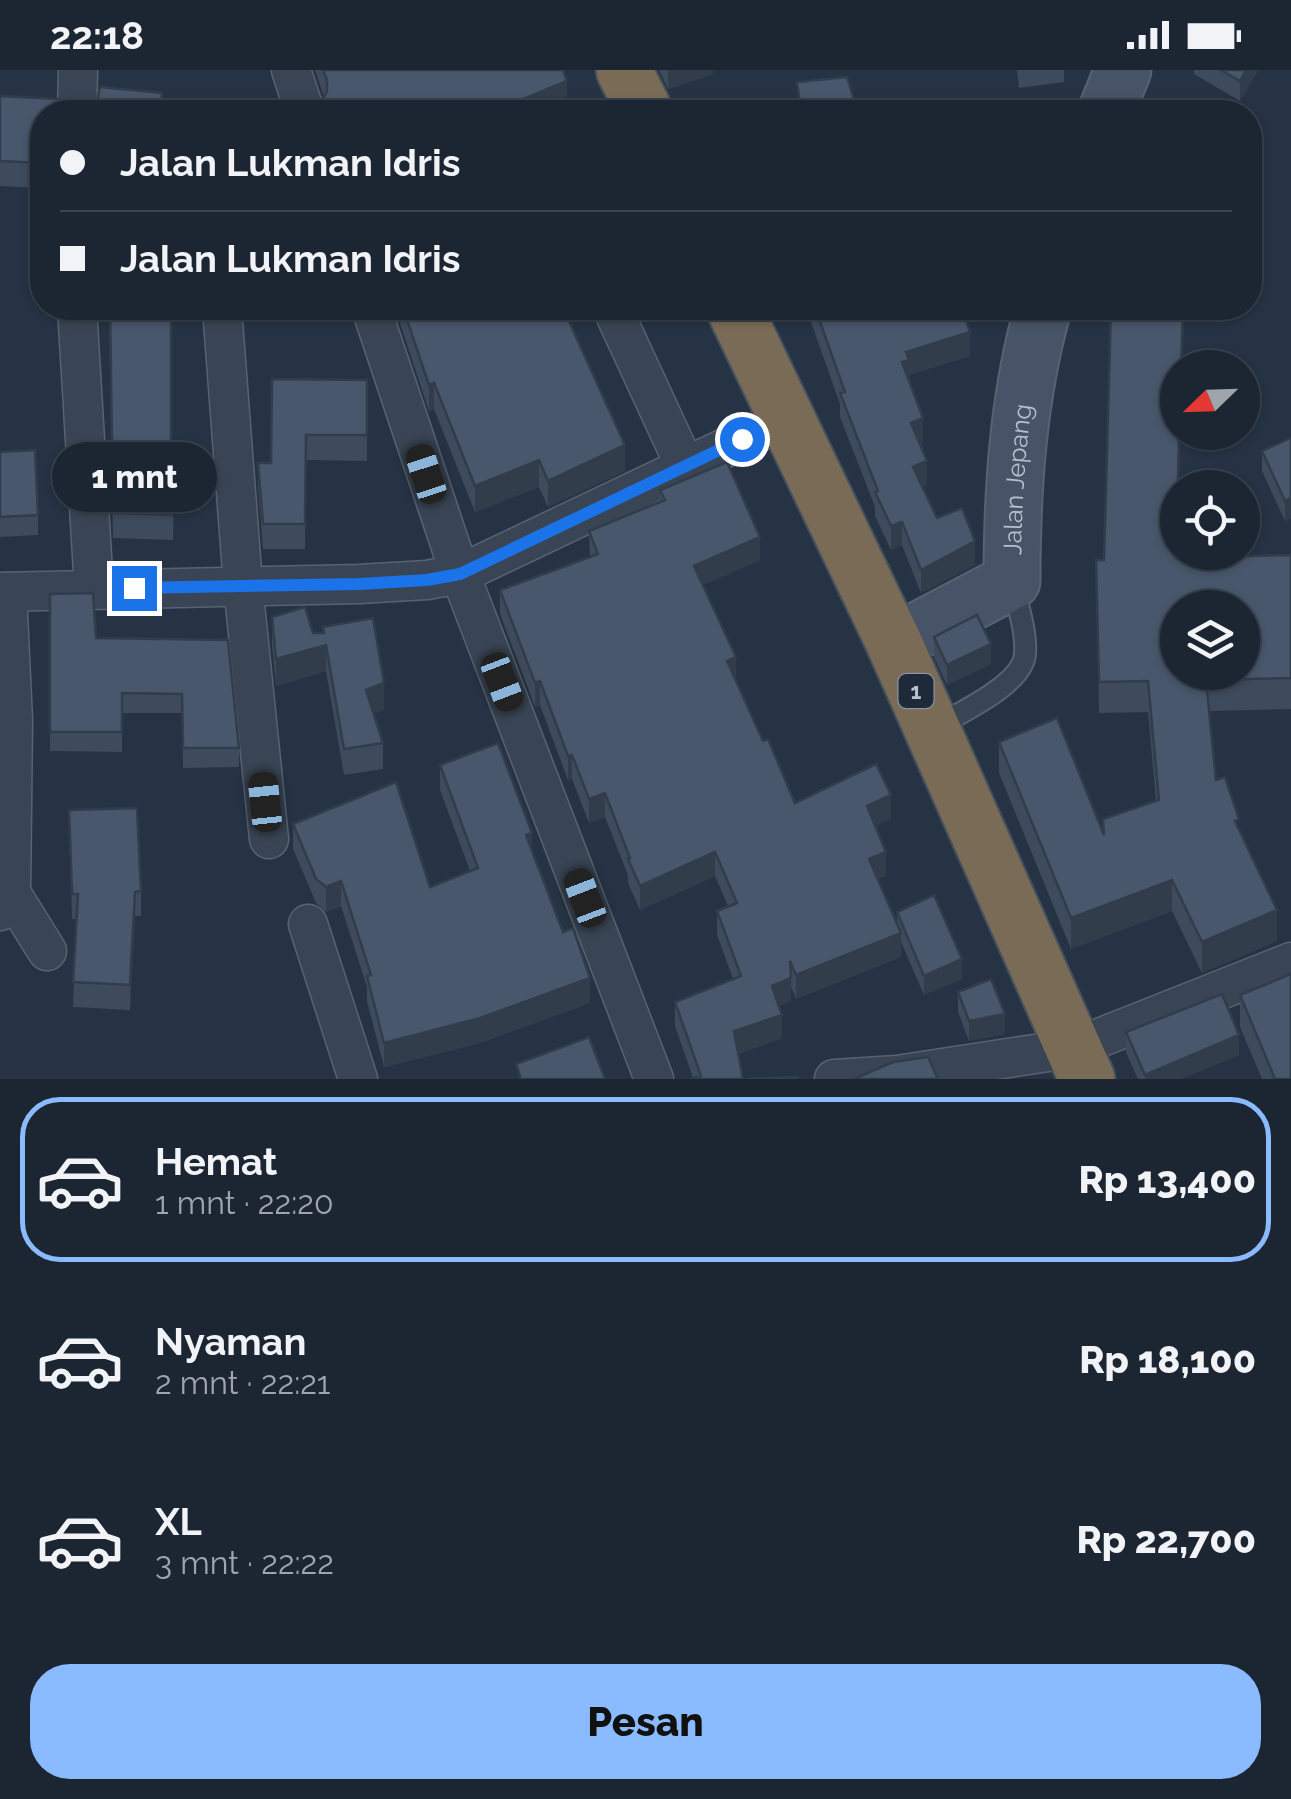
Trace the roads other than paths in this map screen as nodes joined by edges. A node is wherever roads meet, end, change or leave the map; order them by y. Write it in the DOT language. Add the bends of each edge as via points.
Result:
graph roads {
  1 [pos="78,70"];
  2 [pos="291,70"];
  3 [pos="1123,70"];
  4 [pos="77,100"];
  5 [pos="301,100"];
  6 [pos="1111,100"];
  7 [pos="78,320"];
  8 [pos="223,320"];
  9 [pos="375,320"];
  10 [pos="618,320"];
  11 [pos="740,320"];
  12 [pos="1040,320"];
  13 [pos="786,419"];
  14 [pos="686,466"];
  15 [pos="460,574"];
  16 [pos="1012,581"];
  17 [pos="242,585"];
  18 [pos="94,589"];
  19 [pos="4,592"];
  20 [pos="894,643"];
  21 [pos="933,729"];
  22 [pos="268,838"];
  23 [pos="5,902"];
  24 [pos="308,924"];
  25 [pos="47,951"];
  26 [pos="1291,962"];
  27 [pos="1081,1064"];
  28 [pos="358,1079"];
  29 [pos="654,1079"];
  30 [pos="834,1079"];
  1 -- 4 [label="street"];
  2 -- 5 [label="street"];
  3 -- 6 [label="street"];
  7 -- 18 [label="street"];
  8 -- 17 [label="street"];
  9 -- 15 [label="street"];
  10 -- 14 [label="street"];
  11 -- 13 [label="highway, 1"];
  12 -- 16 [label="street, Jalan Jepang" via="1019,436"];
  13 -- 14 [label="street"];
  13 -- 20 [label="highway, 1"];
  14 -- 15 [label="street"];
  15 -- 17 [label="street"];
  15 -- 29 [label="street"];
  16 -- 20 [label="street, Jalan Jepang"];
  16 -- 21 [label="lane" via="1025,643 1016,676"];
  17 -- 18 [label="street"];
  17 -- 22 [label="street"];
  18 -- 19 [label="street"];
  19 -- 23 [label="street" via="13,721"];
  20 -- 21 [label="highway, 1"];
  21 -- 27 [label="highway, 1"];
  23 -- 25 [label="street"];
  24 -- 28 [label="street"];
  26 -- 27 [label="street"];
  27 -- 30 [label="street"];
}
